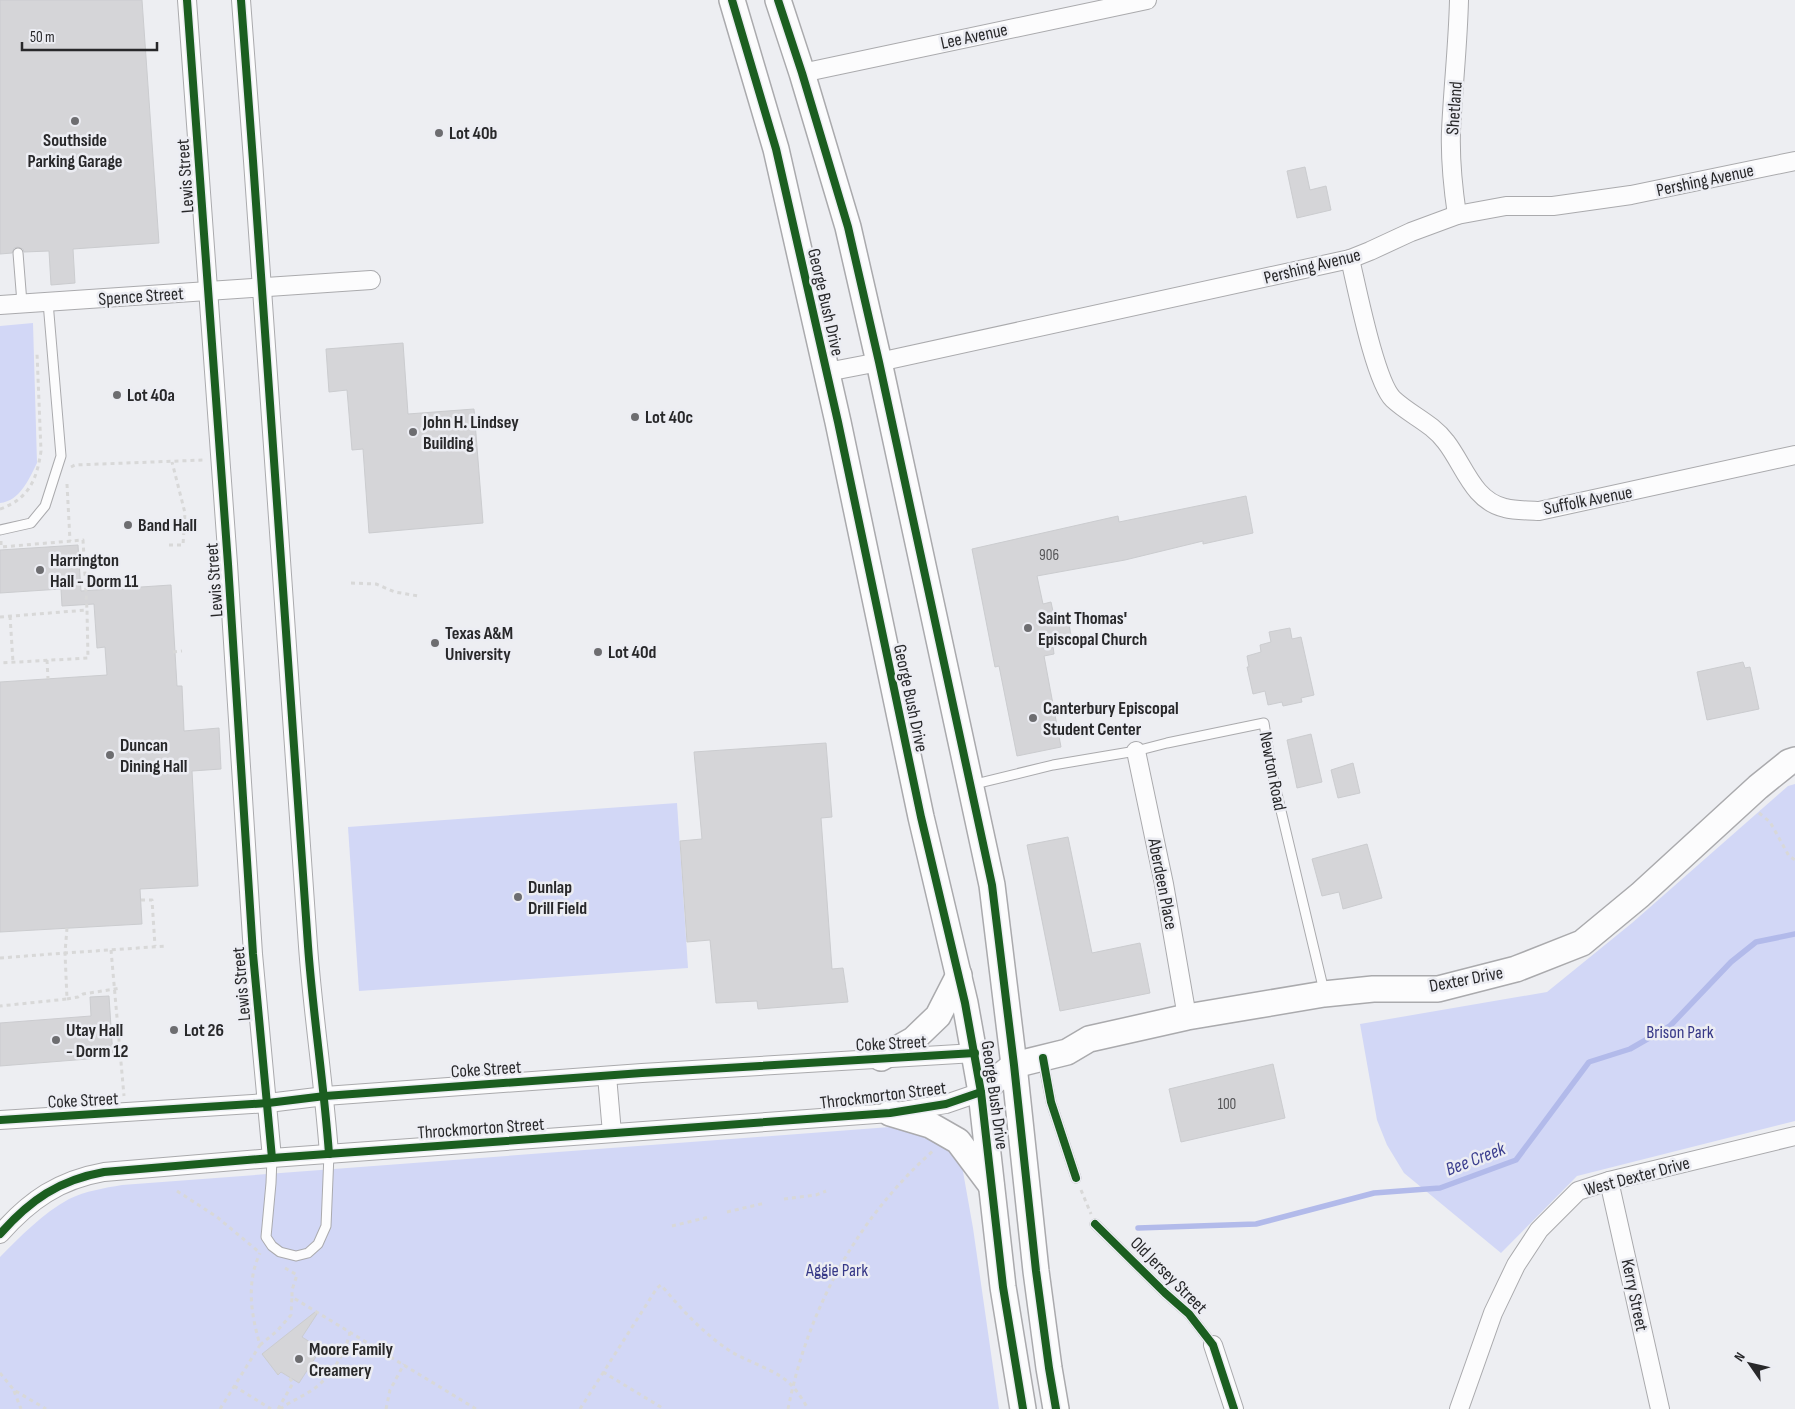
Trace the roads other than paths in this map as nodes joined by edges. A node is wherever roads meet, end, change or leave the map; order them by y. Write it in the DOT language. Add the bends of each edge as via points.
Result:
graph roads {
  1 [pos="187,0"];
  2 [pos="241,0"];
  3 [pos="718,0"];
  4 [pos="732,0"];
  5 [pos="778,0"];
  6 [pos="1146,0"];
  7 [pos="1459,0"];
  8 [pos="740,28"];
  9 [pos="802,73"];
  10 [pos="1795,162"];
  11 [pos="1457,216"];
  12 [pos="18,253"];
  13 [pos="1350,259"];
  14 [pos="371,280"];
  15 [pos="263,287"];
  16 [pos="208,291"];
  17 [pos="48,302"];
  18 [pos="22,304"];
  19 [pos="0,305"];
  20 [pos="879,362"];
  21 [pos="827,372"];
  22 [pos="1795,455"];
  23 [pos="0,530"];
  24 [pos="1136,751"];
  25 [pos="1795,760"];
  26 [pos="970,785"];
  27 [pos="959,975"];
  28 [pos="1324,994"];
  29 [pos="1187,1017"];
  30 [pos="975,1053"];
  31 [pos="882,1058"];
  32 [pos="1043,1058"];
  33 [pos="1014,1065"];
  34 [pos="607,1076"];
  35 [pos="981,1092"];
  36 [pos="324,1096"];
  37 [pos="268,1103"];
  38 [pos="890,1113"];
  39 [pos="0,1120"];
  40 [pos="612,1133"];
  41 [pos="1795,1136"];
  42 [pos="329,1154"];
  43 [pos="272,1158"];
  44 [pos="1076,1178"];
  45 [pos="1609,1181"];
  46 [pos="992,1186"];
  47 [pos="1095,1224"];
  48 [pos="0,1234"];
  49 [pos="1213,1345"];
  50 [pos="1022,1409"];
  51 [pos="1056,1409"];
  52 [pos="1234,1409"];
  53 [pos="1459,1409"];
  54 [pos="1660,1409"];
  1 -- 16 [label="street, Lewis Street"];
  2 -- 15 [label="street"];
  3 -- 8 [label="main road"];
  4 -- 8 [label="main road, George Bush Drive"];
  5 -- 9 [label="main road, George Bush Drive"];
  6 -- 9 [label="street, Lee Avenue"];
  7 -- 11 [label="street, Shetland" via="1451,133"];
  8 -- 21 [label="main road, George Bush Drive" via="776,149"];
  9 -- 20 [label="main road, George Bush Drive" via="848,228"];
  10 -- 11 [label="street, Pershing Avenue" via="1631,195 1554,206 1506,206"];
  11 -- 13 [label="street, Pershing Avenue"];
  12 -- 18 [label="lane"];
  13 -- 20 [label="street, Pershing Avenue"];
  13 -- 22 [label="street, Suffolk Avenue" via="1380,378 1392,398 1431,426 1447,442 1486,499 1504,508 1539,511"];
  14 -- 15 [label="street, Spence Street"];
  15 -- 16 [label="street, Spence Street"];
  15 -- 36 [label="street" via="308,949"];
  16 -- 17 [label="street, Spence Street"];
  16 -- 37 [label="street, Lewis Street" via="253,954"];
  17 -- 18 [label="street, Spence Street"];
  17 -- 23 [label="lane" via="61,456 45,506 36,517 31,523"];
  18 -- 19 [label="street, Spence Street"];
  20 -- 21 [label="street, Pershing Avenue"];
  20 -- 26 [label="main road, George Bush Drive"];
  21 -- 27 [label="main road, George Bush Drive" via="921,817"];
  24 -- 26 [label="lane, Newton Road" via="1053,765"];
  24 -- 28 [label="lane, Newton Road" via="1264,723 1272,773"];
  24 -- 29 [label="street, Aberdeen Place"];
  25 -- 28 [label="main road, Dexter Drive" via="1758,787 1640,895 1582,943 1516,969 1438,989 1373,988"];
  26 -- 33 [label="main road, George Bush Drive" via="992,885"];
  27 -- 30 [label="main road, George Bush Drive"];
  27 -- 31 [label="main road" via="938,1016 913,1040"];
  28 -- 29 [label="main road, Dexter Drive"];
  29 -- 32 [label="main road, Dexter Drive" via="1089,1039 1067,1052"];
  30 -- 31 [label="street, Coke Street"];
  30 -- 33 [label="main road"];
  30 -- 35 [label="main road, George Bush Drive"];
  31 -- 34 [label="street, Coke Street"];
  32 -- 33 [label="main road, Dexter Drive"];
  32 -- 44 [label="lane" via="1051,1102"];
  33 -- 35 [label="main road"];
  33 -- 51 [label="main road, George Bush Drive" via="1036,1271"];
  34 -- 36 [label="street, Coke Street"];
  34 -- 40 [label="street"];
  35 -- 38 [label="street, Throckmorton Street" via="946,1104"];
  35 -- 46 [label="main road, George Bush Drive"];
  36 -- 37 [label="street, Coke Street"];
  36 -- 42 [label="street"];
  37 -- 39 [label="street, Coke Street"];
  37 -- 43 [label="street, Lewis Street"];
  38 -- 40 [label="street, Throckmorton Street"];
  38 -- 46 [label="main road" via="930,1125 958,1141"];
  40 -- 42 [label="street, Throckmorton Street"];
  41 -- 45 [label="street, West Dexter Drive"];
  42 -- 43 [label="street, Throckmorton Street"];
  42 -- 43 [label="lane" via="326,1226 318,1244 308,1253 296,1256 280,1252 266,1237"];
  43 -- 48 [label="street, Throckmorton Street" via="116,1170 80,1177 37,1199"];
  45 -- 53 [label="street, West Dexter Drive" via="1578,1191 1539,1230 1516,1265 1493,1313"];
  45 -- 54 [label="street, Kerry Street"];
  46 -- 50 [label="main road, George Bush Drive" via="1003,1287"];
  47 -- 49 [label="lane, Old Jersey Street" via="1189,1314"];
  49 -- 52 [label="street, Old Jersey Street"];
}
